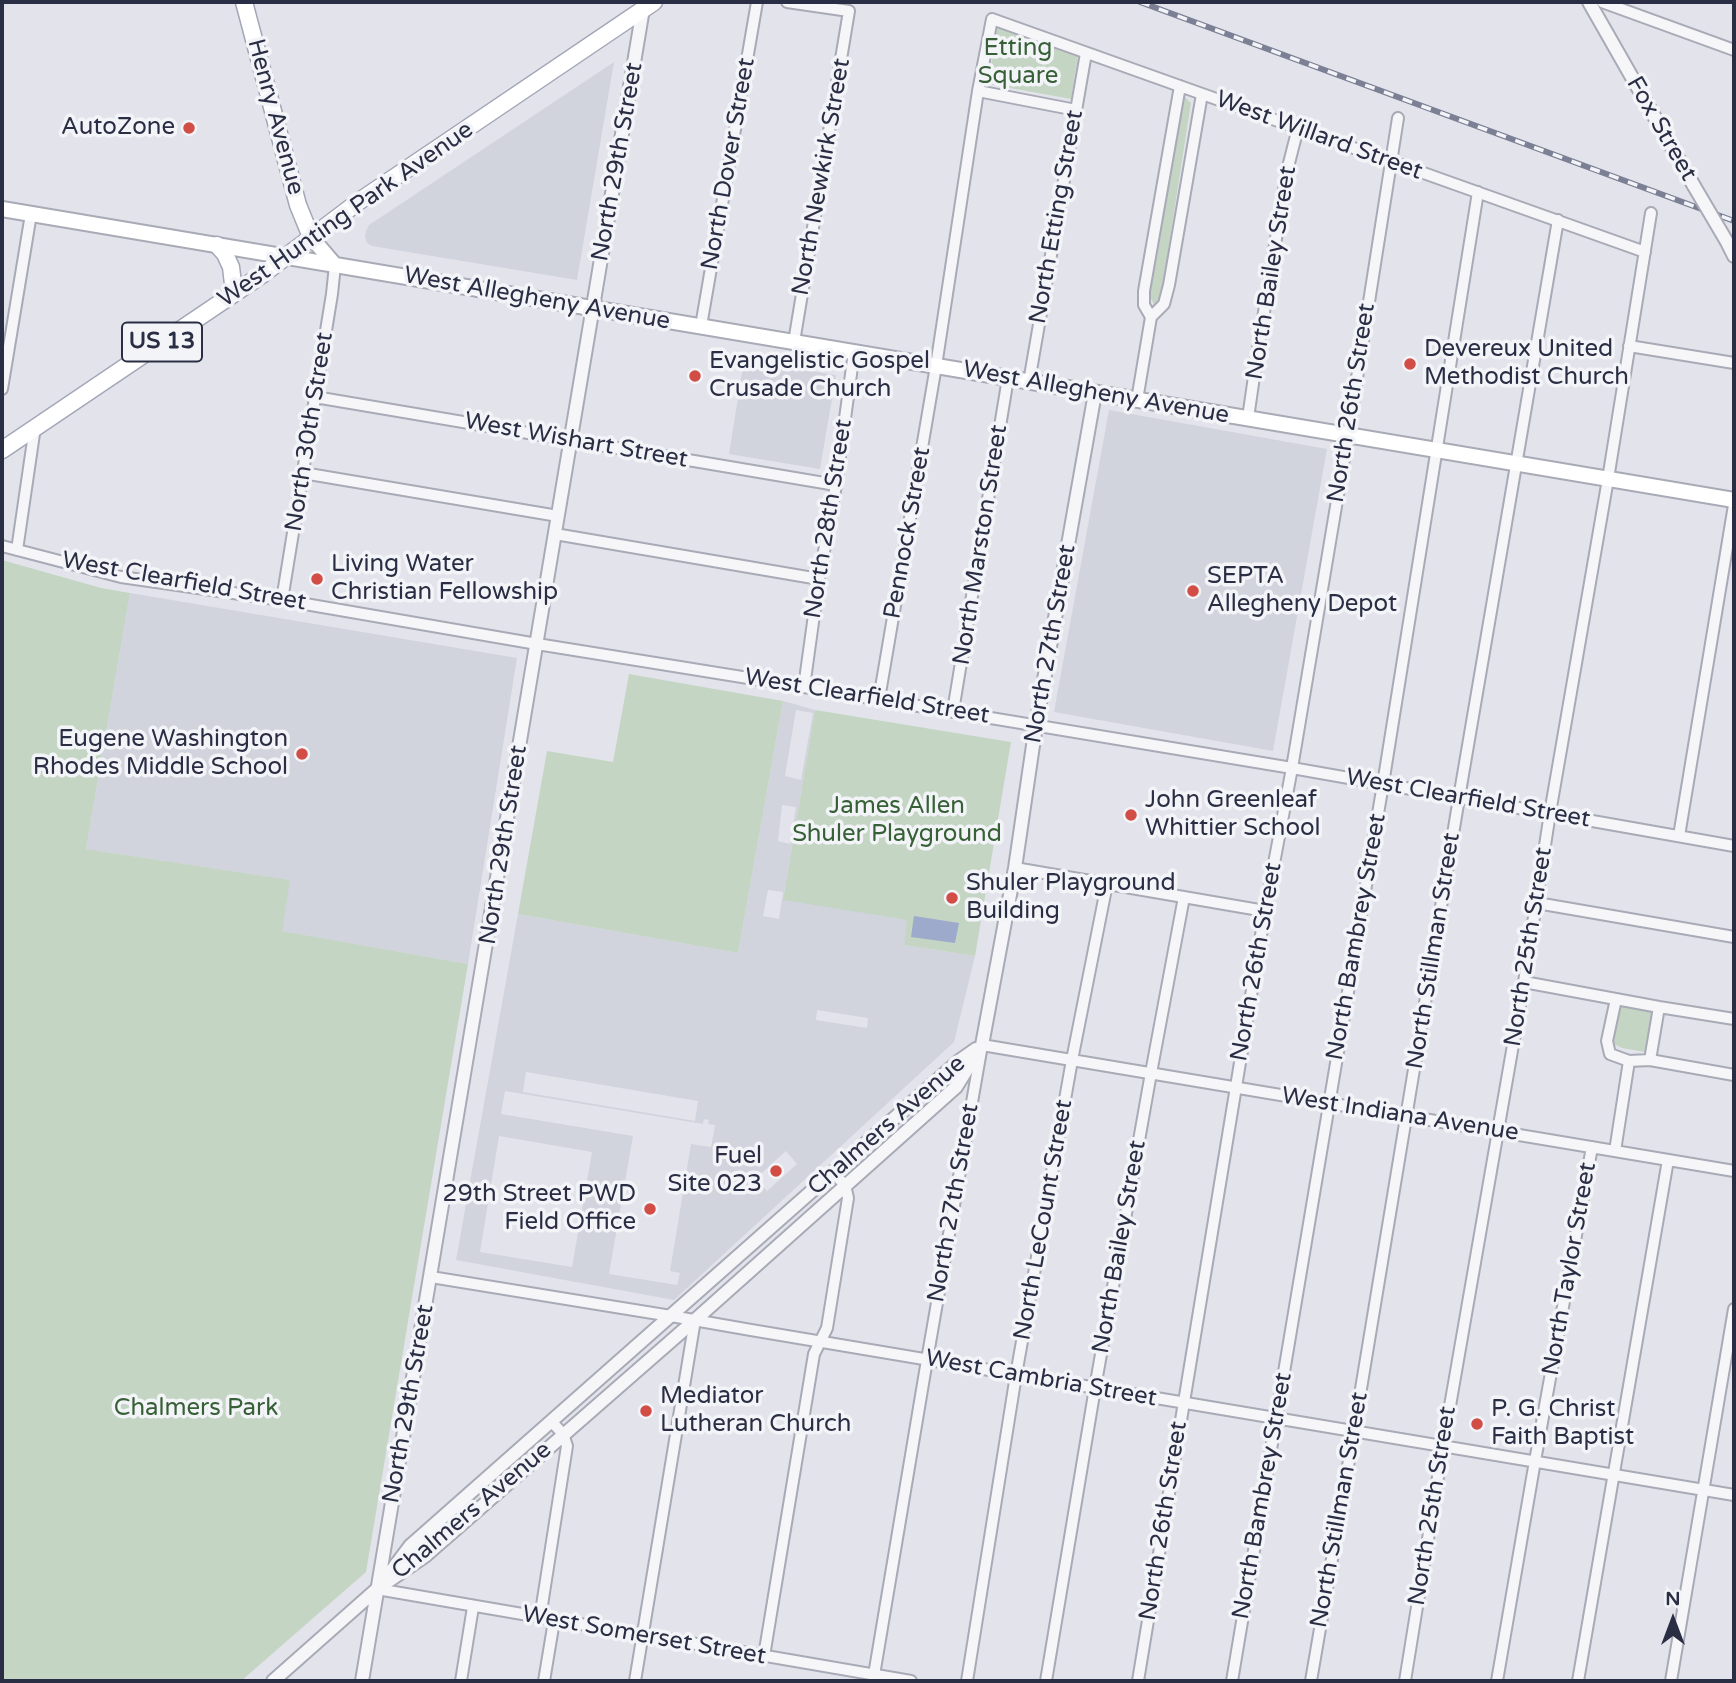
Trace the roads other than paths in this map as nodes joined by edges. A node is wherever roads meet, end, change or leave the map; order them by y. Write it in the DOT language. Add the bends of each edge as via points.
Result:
graph roads {
  1 [pos="244,2"];
  2 [pos="757,2"];
  3 [pos="788,2"];
  4 [pos="1589,2"];
  5 [pos="1602,2"];
  6 [pos="649,5"];
  7 [pos="1734,50"];
  8 [pos="1086,53"];
  9 [pos="1180,86"];
  10 [pos="978,91"];
  11 [pos="1202,94"];
  12 [pos="1076,110"];
  13 [pos="1398,118"];
  14 [pos="1298,128"];
  15 [pos="1392,162"];
  16 [pos="1478,192"];
  17 [pos="2,209"];
  18 [pos="1650,213"];
  19 [pos="31,214"];
  20 [pos="1558,220"];
  21 [pos="312,237"];
  22 [pos="217,245"];
  23 [pos="1646,252"];
  24 [pos="287,256"];
  25 [pos="1734,256"];
  26 [pos="335,265"];
  27 [pos="231,295"];
  28 [pos="593,308"];
  29 [pos="1151,317"];
  30 [pos="701,326"];
  31 [pos="794,342"];
  32 [pos="1629,346"];
  33 [pos="854,352"];
  34 [pos="1734,363"];
  35 [pos="936,366"];
  36 [pos="1009,378"];
  37 [pos="1029,382"];
  38 [pos="2,389"];
  39 [pos="1095,393"];
  40 [pos="315,397"];
  41 [pos="1137,400"];
  42 [pos="1248,418"];
  43 [pos="35,427"];
  44 [pos="1348,435"];
  45 [pos="571,440"];
  46 [pos="2,450"];
  47 [pos="1437,450"];
  48 [pos="1516,463"];
  49 [pos="303,473"];
  50 [pos="1608,479"];
  51 [pos="836,485"];
  52 [pos="1734,503"];
  53 [pos="558,516"];
  54 [pos="555,534"];
  55 [pos="2,546"];
  56 [pos="17,550"];
  57 [pos="820,579"];
  58 [pos="282,600"];
  59 [pos="537,644"];
  60 [pos="804,687"];
  61 [pos="879,699"];
  62 [pos="953,712"];
  63 [pos="1036,725"];
  64 [pos="1292,768"];
  65 [pos="1383,784"];
  66 [pos="1459,797"];
  67 [pos="1550,813"];
  68 [pos="1679,836"];
  69 [pos="1734,846"];
  70 [pos="1015,868"];
  71 [pos="1107,884"];
  72 [pos="1184,897"];
  73 [pos="1537,903"];
  74 [pos="1265,911"];
  75 [pos="1734,937"];
  76 [pos="1524,982"];
  77 [pos="1616,999"];
  78 [pos="1659,1007"];
  79 [pos="1734,1019"];
  80 [pos="982,1045"];
  81 [pos="1072,1060"];
  82 [pos="1650,1060"];
  83 [pos="1629,1061"];
  84 [pos="1151,1073"];
  85 [pos="1734,1075"];
  86 [pos="1236,1087"];
  87 [pos="1329,1103"];
  88 [pos="1407,1116"];
  89 [pos="1498,1131"];
  90 [pos="1592,1147"];
  91 [pos="1615,1151"];
  92 [pos="1668,1160"];
  93 [pos="1734,1171"];
  94 [pos="833,1172"];
  95 [pos="845,1185"];
  96 [pos="431,1277"];
  97 [pos="1734,1309"];
  98 [pos="671,1315"];
  99 [pos="695,1320"];
  100 [pos="821,1342"];
  101 [pos="926,1360"];
  102 [pos="1016,1375"];
  103 [pos="1095,1388"];
  104 [pos="1184,1403"];
  105 [pos="1276,1418"];
  106 [pos="551,1421"];
  107 [pos="1354,1432"];
  108 [pos="563,1434"];
  109 [pos="1443,1446"];
  110 [pos="1535,1461"];
  111 [pos="1614,1475"];
  112 [pos="1703,1490"];
  113 [pos="1734,1495"];
  114 [pos="377,1590"];
  115 [pos="473,1607"];
  116 [pos="540,1618"];
  117 [pos="554,1621"];
  118 [pos="642,1636"];
  119 [pos="764,1656"];
  120 [pos="873,1678"];
  121 [pos="273,1681"];
  122 [pos="362,1681"];
  123 [pos="461,1681"];
  124 [pos="544,1681"];
  125 [pos="635,1681"];
  126 [pos="911,1681"];
  127 [pos="967,1681"];
  128 [pos="1046,1681"];
  129 [pos="1138,1681"];
  130 [pos="1232,1681"];
  131 [pos="1311,1681"];
  132 [pos="1405,1681"];
  133 [pos="1497,1681"];
  134 [pos="1578,1681"];
  135 [pos="1671,1681"];
  1 -- 21 [label="main road, Henry Avenue" via="299,205"];
  2 -- 30 [label="street, North Dover Street"];
  3 -- 31 [label="street, North Newkirk Street" via="849,11"];
  4 -- 25 [label="street, Fox Street, bridge"];
  5 -- 7 [label="street"];
  6 -- 21 [label="main road, West Hunting Park Avenue / US 13"];
  6 -- 28 [label="street, North 29th Street"];
  8 -- 9 [label="street, West Willard Street"];
  8 -- 10 [label="street, West Willard Street" via="992,19"];
  8 -- 12 [label="street, North Etting Street"];
  9 -- 11 [label="street, West Willard Street"];
  9 -- 29 [label="street" via="1144,291 1144,305"];
  10 -- 12 [label="street"];
  10 -- 35 [label="street"];
  11 -- 14 [label="street, West Willard Street"];
  11 -- 29 [label="street" via="1169,285 1164,304"];
  12 -- 37 [label="street, North Etting Street"];
  13 -- 15 [label="street, North 26th Street"];
  14 -- 15 [label="street, West Willard Street"];
  14 -- 42 [label="street, North Bailey Street"];
  15 -- 16 [label="street, West Willard Street"];
  15 -- 44 [label="street, North 26th Street"];
  16 -- 20 [label="street, West Willard Street"];
  16 -- 47 [label="street, North Bambrey Street"];
  17 -- 19 [label="main road, West Allegheny Avenue"];
  18 -- 23 [label="street, North 25th Street"];
  19 -- 22 [label="main road, West Allegheny Avenue"];
  19 -- 38 [label="street"];
  20 -- 23 [label="street, West Willard Street"];
  20 -- 48 [label="street, North Stillman Street"];
  21 -- 24 [label="main road, West Hunting Park Avenue / US 13"];
  21 -- 26 [label="main road, Henry Avenue"];
  22 -- 24 [label="main road, West Allegheny Avenue"];
  22 -- 27 [label="main road" via="231,267"];
  23 -- 32 [label="street, North 25th Street"];
  24 -- 26 [label="main road, West Allegheny Avenue"];
  24 -- 27 [label="main road, West Hunting Park Avenue / US 13"];
  26 -- 28 [label="main road, West Allegheny Avenue"];
  26 -- 40 [label="street, North 30th Street"];
  27 -- 43 [label="main road, West Hunting Park Avenue / US 13"];
  28 -- 30 [label="main road, West Allegheny Avenue"];
  28 -- 45 [label="street, North 29th Street"];
  29 -- 41 [label="street"];
  30 -- 31 [label="main road, West Allegheny Avenue"];
  31 -- 33 [label="main road, West Allegheny Avenue"];
  32 -- 34 [label="street"];
  32 -- 50 [label="street, North 25th Street"];
  33 -- 35 [label="main road, West Allegheny Avenue"];
  33 -- 51 [label="street, North 28th Street"];
  35 -- 36 [label="main road, West Allegheny Avenue"];
  35 -- 61 [label="street, Pennock Street"];
  36 -- 37 [label="main road, West Allegheny Avenue"];
  36 -- 62 [label="street, North Marston Street"];
  37 -- 39 [label="main road, West Allegheny Avenue"];
  39 -- 41 [label="main road, West Allegheny Avenue"];
  39 -- 63 [label="street, North 27th Street"];
  40 -- 45 [label="street, West Wishart Street"];
  40 -- 49 [label="street, North 30th Street"];
  41 -- 42 [label="main road, West Allegheny Avenue"];
  42 -- 44 [label="main road, West Allegheny Avenue"];
  43 -- 46 [label="main road, West Hunting Park Avenue / US 13"];
  43 -- 56 [label="street"];
  44 -- 47 [label="main road, West Allegheny Avenue"];
  44 -- 64 [label="street, North 26th Street"];
  45 -- 51 [label="street, West Wishart Street"];
  45 -- 53 [label="street, North 29th Street"];
  47 -- 48 [label="main road, West Allegheny Avenue"];
  47 -- 65 [label="street, North Bambrey Street"];
  48 -- 50 [label="main road, West Allegheny Avenue"];
  48 -- 66 [label="street, North Stillman Street"];
  49 -- 53 [label="street"];
  49 -- 58 [label="street, North 30th Street"];
  50 -- 52 [label="main road, West Allegheny Avenue"];
  50 -- 67 [label="street, North 25th Street"];
  51 -- 57 [label="street, North 28th Street"];
  52 -- 68 [label="street"];
  53 -- 54 [label="street, North 29th Street"];
  54 -- 57 [label="street"];
  54 -- 59 [label="street, North 29th Street"];
  55 -- 56 [label="street, West Clearfield Street"];
  56 -- 58 [label="street, West Clearfield Street" via="121,576"];
  57 -- 60 [label="street, North 28th Street"];
  58 -- 59 [label="street, West Clearfield Street"];
  59 -- 60 [label="street, West Clearfield Street"];
  59 -- 96 [label="street, North 29th Street"];
  60 -- 61 [label="street, West Clearfield Street"];
  61 -- 62 [label="street, West Clearfield Street"];
  62 -- 63 [label="street, West Clearfield Street"];
  63 -- 64 [label="street, West Clearfield Street"];
  63 -- 70 [label="street, North 27th Street"];
  64 -- 65 [label="street, West Clearfield Street"];
  64 -- 74 [label="street, North 26th Street"];
  65 -- 66 [label="street, West Clearfield Street"];
  65 -- 87 [label="street, North Bambrey Street"];
  66 -- 67 [label="street, West Clearfield Street"];
  66 -- 88 [label="street, North Stillman Street"];
  67 -- 68 [label="street, West Clearfield Street"];
  67 -- 73 [label="street, North 25th Street"];
  68 -- 69 [label="street, West Clearfield Street"];
  70 -- 71 [label="street"];
  70 -- 80 [label="street, North 27th Street"];
  71 -- 72 [label="street"];
  71 -- 81 [label="street, North LeCount Street"];
  72 -- 74 [label="street"];
  72 -- 84 [label="street, North Bailey Street"];
  73 -- 75 [label="street"];
  73 -- 76 [label="street, North 25th Street"];
  74 -- 86 [label="street, North 26th Street"];
  76 -- 77 [label="street"];
  76 -- 89 [label="street, North 25th Street"];
  77 -- 78 [label="street"];
  77 -- 83 [label="street" via="1607,1041 1610,1054"];
  78 -- 79 [label="street"];
  78 -- 82 [label="street"];
  80 -- 81 [label="street, West Indiana Avenue"];
  80 -- 94 [label="street, Chalmers Avenue"];
  80 -- 95 [label="street, Chalmers Avenue" via="956,1087"];
  80 -- 101 [label="street, North 27th Street"];
  81 -- 84 [label="street, West Indiana Avenue"];
  81 -- 102 [label="street, North LeCount Street"];
  82 -- 83 [label="street"];
  82 -- 85 [label="street"];
  83 -- 91 [label="street"];
  84 -- 86 [label="street, West Indiana Avenue"];
  84 -- 103 [label="street, North Bailey Street"];
  86 -- 87 [label="street, West Indiana Avenue"];
  86 -- 104 [label="street, North 26th Street"];
  87 -- 88 [label="street, West Indiana Avenue"];
  87 -- 105 [label="street, North Bambrey Street"];
  88 -- 89 [label="street, West Indiana Avenue"];
  88 -- 107 [label="street, North Stillman Street"];
  89 -- 90 [label="street, West Indiana Avenue"];
  89 -- 109 [label="street, North 25th Street"];
  90 -- 91 [label="street, West Indiana Avenue"];
  90 -- 110 [label="street, North Taylor Street"];
  91 -- 92 [label="street, West Indiana Avenue"];
  92 -- 93 [label="street, West Indiana Avenue"];
  92 -- 111 [label="street"];
  94 -- 95 [label="street"];
  94 -- 98 [label="street, Chalmers Avenue"];
  95 -- 99 [label="street, Chalmers Avenue"];
  95 -- 100 [label="street" via="848,1198"];
  96 -- 98 [label="street, West Cambria Street"];
  96 -- 114 [label="street, North 29th Street"];
  97 -- 112 [label="street"];
  98 -- 99 [label="street, West Cambria Street"];
  98 -- 106 [label="street, Chalmers Avenue"];
  99 -- 100 [label="street, West Cambria Street"];
  99 -- 108 [label="street, Chalmers Avenue"];
  99 -- 118 [label="street"];
  100 -- 101 [label="street, West Cambria Street"];
  100 -- 119 [label="street" via="814,1354"];
  101 -- 102 [label="street, West Cambria Street"];
  101 -- 120 [label="street, North 27th Street"];
  102 -- 103 [label="street, West Cambria Street"];
  102 -- 127 [label="street, North LeCount Street"];
  103 -- 104 [label="street, West Cambria Street"];
  103 -- 128 [label="street, North Bailey Street"];
  104 -- 105 [label="street, West Cambria Street"];
  104 -- 129 [label="street, North 26th Street"];
  105 -- 107 [label="street, West Cambria Street"];
  105 -- 130 [label="street, North Bambrey Street"];
  106 -- 108 [label="street"];
  106 -- 114 [label="street, Chalmers Avenue" via="410,1546"];
  107 -- 109 [label="street, West Cambria Street"];
  107 -- 131 [label="street, North Stillman Street"];
  108 -- 114 [label="street, Chalmers Avenue" via="425,1556"];
  108 -- 116 [label="street" via="567,1446"];
  109 -- 110 [label="street, West Cambria Street"];
  109 -- 132 [label="street, North 25th Street"];
  110 -- 111 [label="street, West Cambria Street"];
  110 -- 133 [label="street, North Taylor Street"];
  111 -- 112 [label="street, West Cambria Street"];
  111 -- 134 [label="street"];
  112 -- 113 [label="street, West Cambria Street"];
  112 -- 135 [label="street"];
  114 -- 115 [label="street, West Somerset Street"];
  114 -- 121 [label="street, Chalmers Avenue"];
  114 -- 122 [label="street, North 29th Street"];
  115 -- 116 [label="street, West Somerset Street"];
  115 -- 123 [label="street"];
  116 -- 117 [label="street, West Somerset Street"];
  117 -- 118 [label="street, West Somerset Street"];
  117 -- 124 [label="street"];
  118 -- 119 [label="street, West Somerset Street"];
  118 -- 125 [label="street"];
  119 -- 120 [label="street, West Somerset Street"];
  120 -- 126 [label="street, West Somerset Street"];
}
